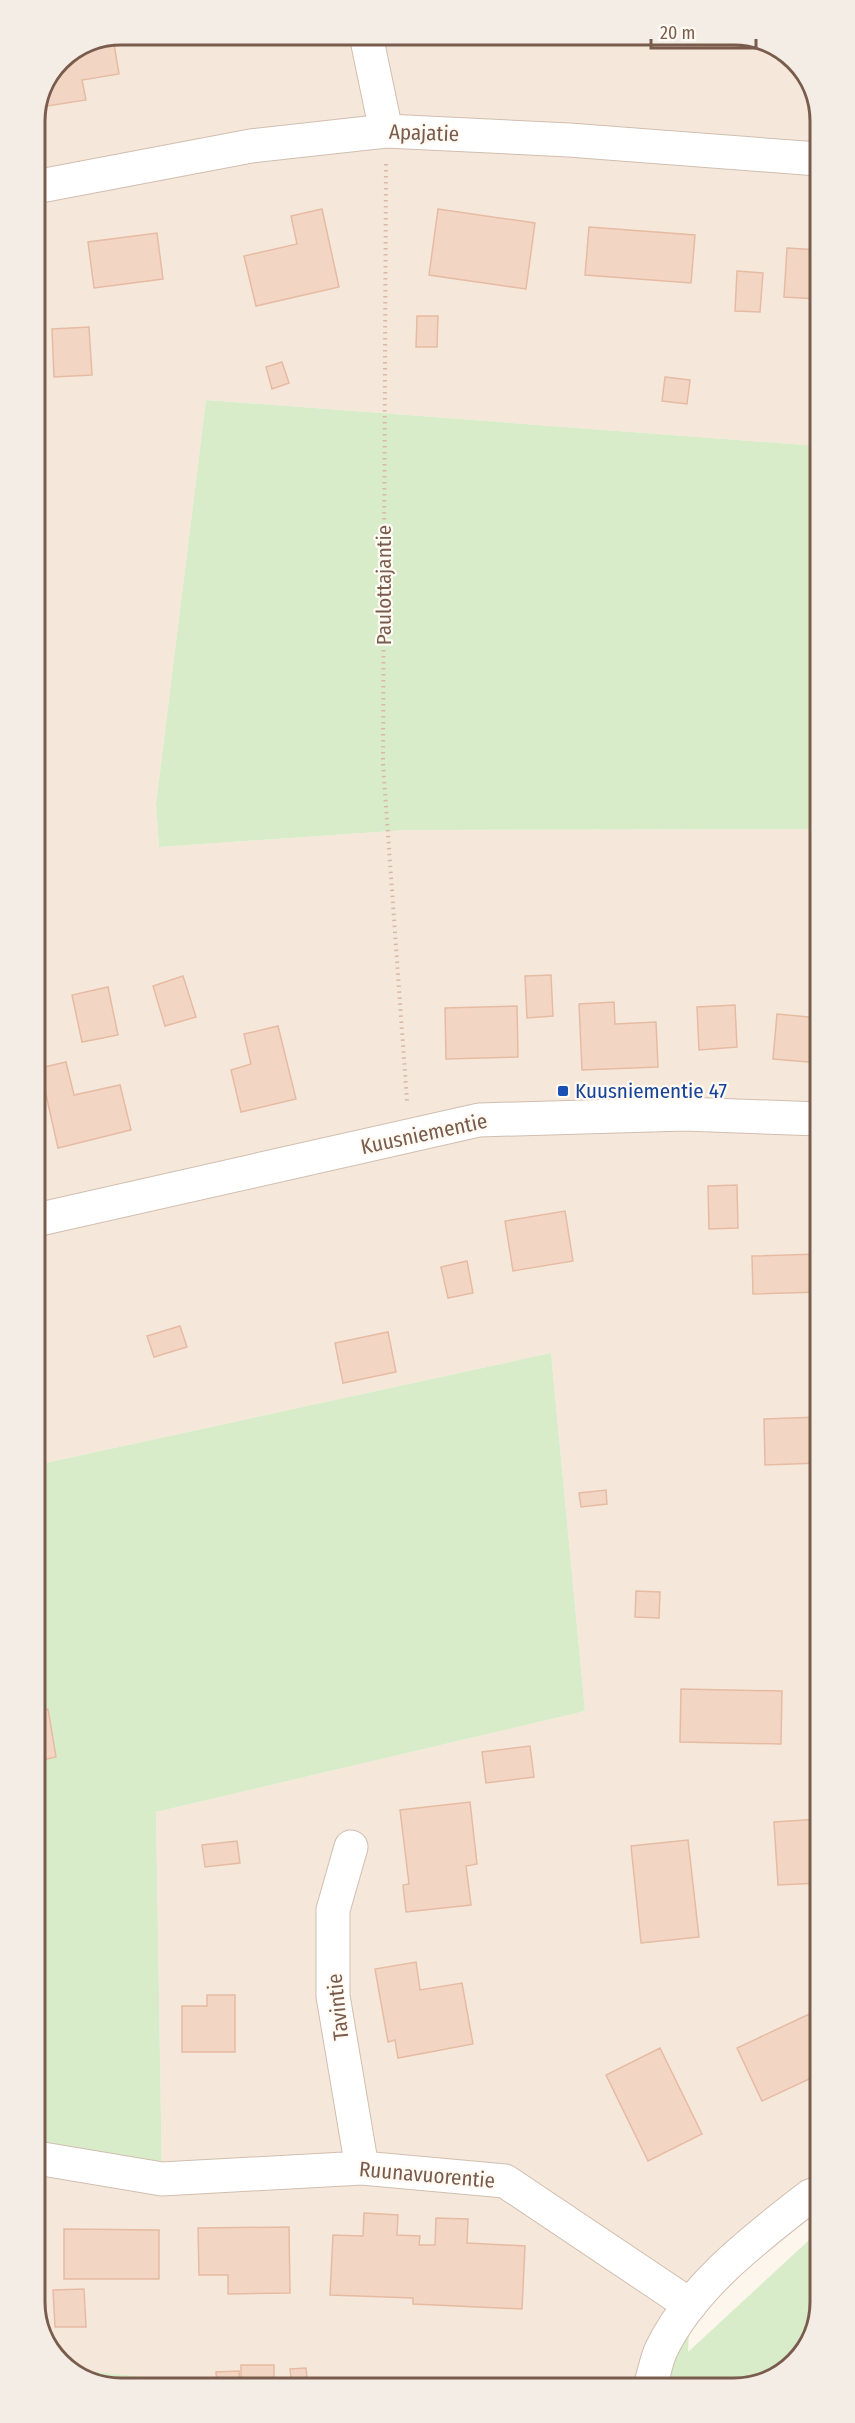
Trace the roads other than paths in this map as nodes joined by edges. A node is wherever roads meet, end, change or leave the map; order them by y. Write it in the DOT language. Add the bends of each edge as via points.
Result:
graph roads {
  1 [pos="368,45"];
  2 [pos="386,130"];
  3 [pos="810,158"];
  4 [pos="45,185"];
  5 [pos="810,1119"];
  6 [pos="45,1218"];
  7 [pos="351,1847"];
  8 [pos="45,2159"];
  9 [pos="362,2168"];
  10 [pos="810,2196"];
  11 [pos="690,2304"];
  12 [pos="652,2378"];
  1 -- 2 [label="street"];
  2 -- 3 [label="street, Apajatie"];
  2 -- 4 [label="street, Apajatie" via="251,146"];
  5 -- 6 [label="street, Kuusniementie" via="685,1114 479,1120"];
  7 -- 9 [label="street, Tavintie" via="333,1910 333,1996"];
  8 -- 9 [label="street, Ruunavuorentie" via="162,2179"];
  9 -- 11 [label="street, Ruunavuorentie" via="505,2181"];
  10 -- 11 [label="street" via="741,2250"];
  11 -- 12 [label="street" via="660,2351"];
}
